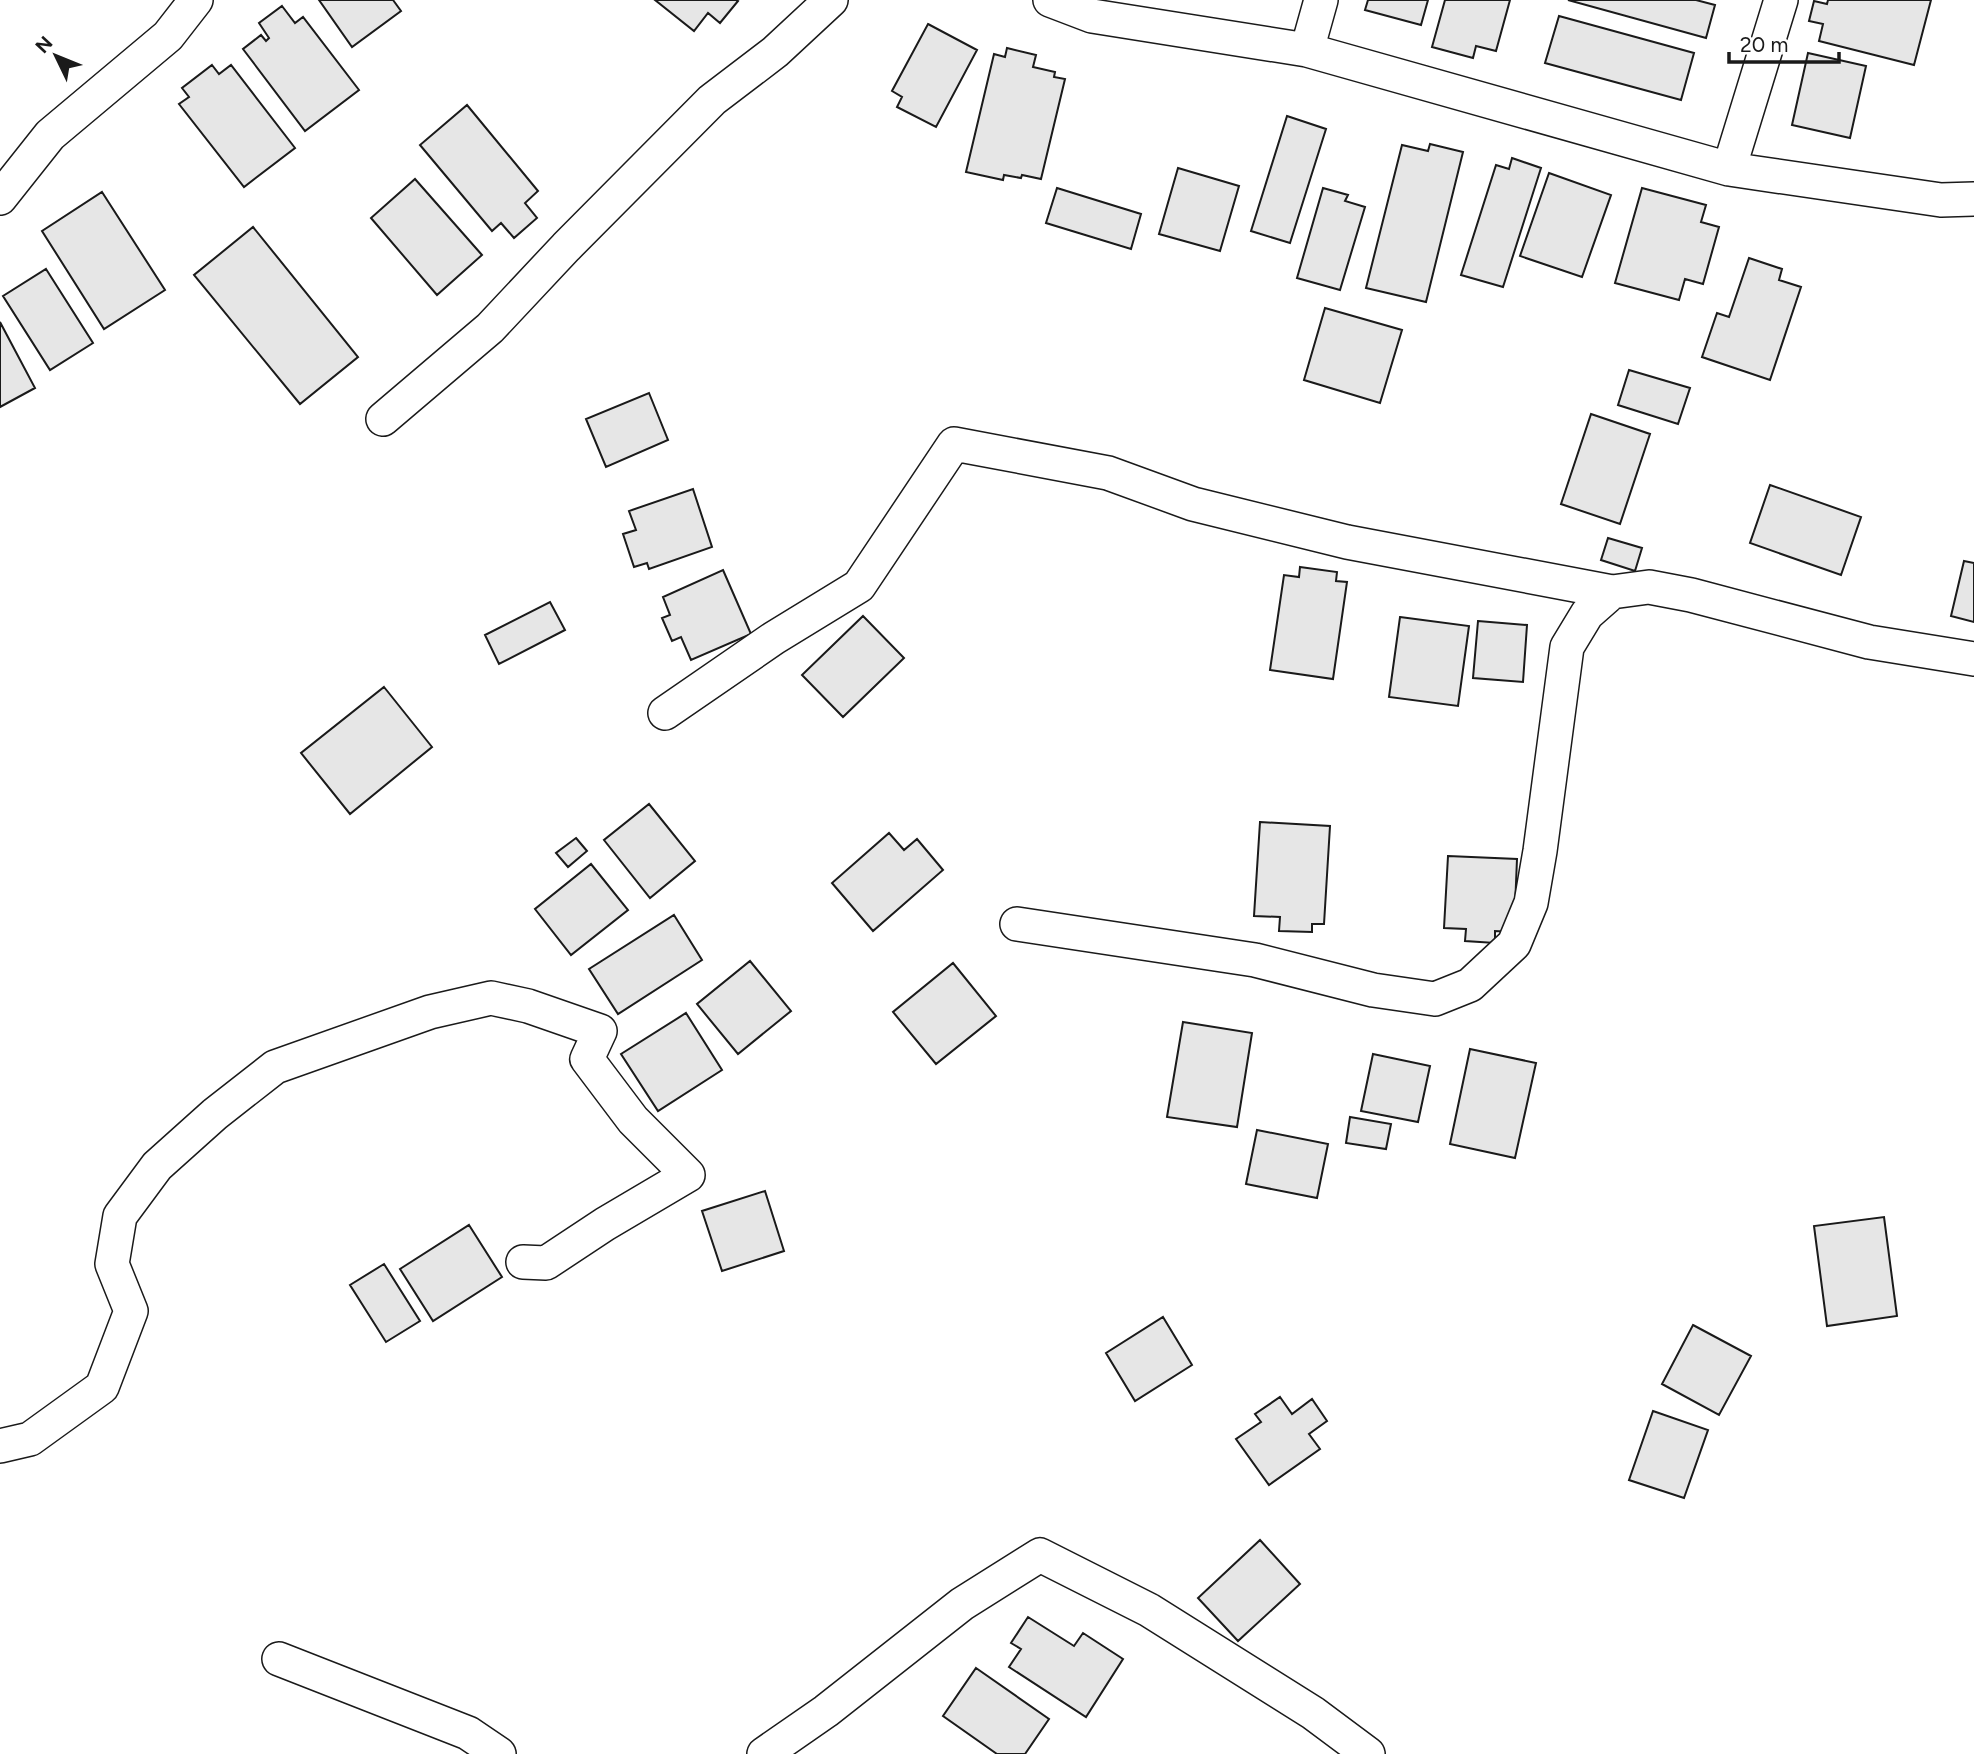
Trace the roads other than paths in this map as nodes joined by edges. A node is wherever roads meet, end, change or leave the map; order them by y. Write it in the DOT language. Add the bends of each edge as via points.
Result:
graph roads {
  1 [pos="196,0"];
  2 [pos="831,0"];
  3 [pos="1049,0"];
  4 [pos="1321,0"];
  5 [pos="1781,0"];
  6 [pos="1307,50"];
  7 [pos="1729,169"];
  8 [pos="0,198"];
  9 [pos="1974,199"];
  10 [pos="383,419"];
  11 [pos="1612,592"];
  12 [pos="1974,659"];
  13 [pos="666,713"];
  14 [pos="1017,924"];
  15 [pos="523,1262"];
  16 [pos="0,1446"];
  17 [pos="279,1659"];
  18 [pos="499,1754"];
  19 [pos="764,1754"];
  20 [pos="1368,1754"];
  1 -- 8 [label="street" via="169,36 50,135"];
  2 -- 10 [label="street" via="775,52 712,100 490,328"];
  3 -- 6 [label="street" via="1092,16"];
  4 -- 6 [label="street"];
  5 -- 7 [label="street"];
  6 -- 7 [label="street"];
  7 -- 9 [label="street" via="1941,200"];
  11 -- 12 [label="street" via="1649,587 1869,642"];
  11 -- 13 [label="street" via="1347,542 1194,504 1108,473 954,444 859,586"];
  11 -- 14 [label="street" via="1587,614 1567,647 1531,903 1514,944 1471,985 1435,999 1373,990 1255,960"];
  15 -- 16 [label="street" via="546,1263 688,1175 633,1120 587,1059 600,1031 491,998 430,1012 275,1067 156,1166 120,1216 112,1264 131,1311 102,1387 30,1439"];
  17 -- 18 [label="street" via="468,1733"];
  19 -- 20 [label="street" via="962,1604 1040,1555 1149,1610 1313,1713"];
}
